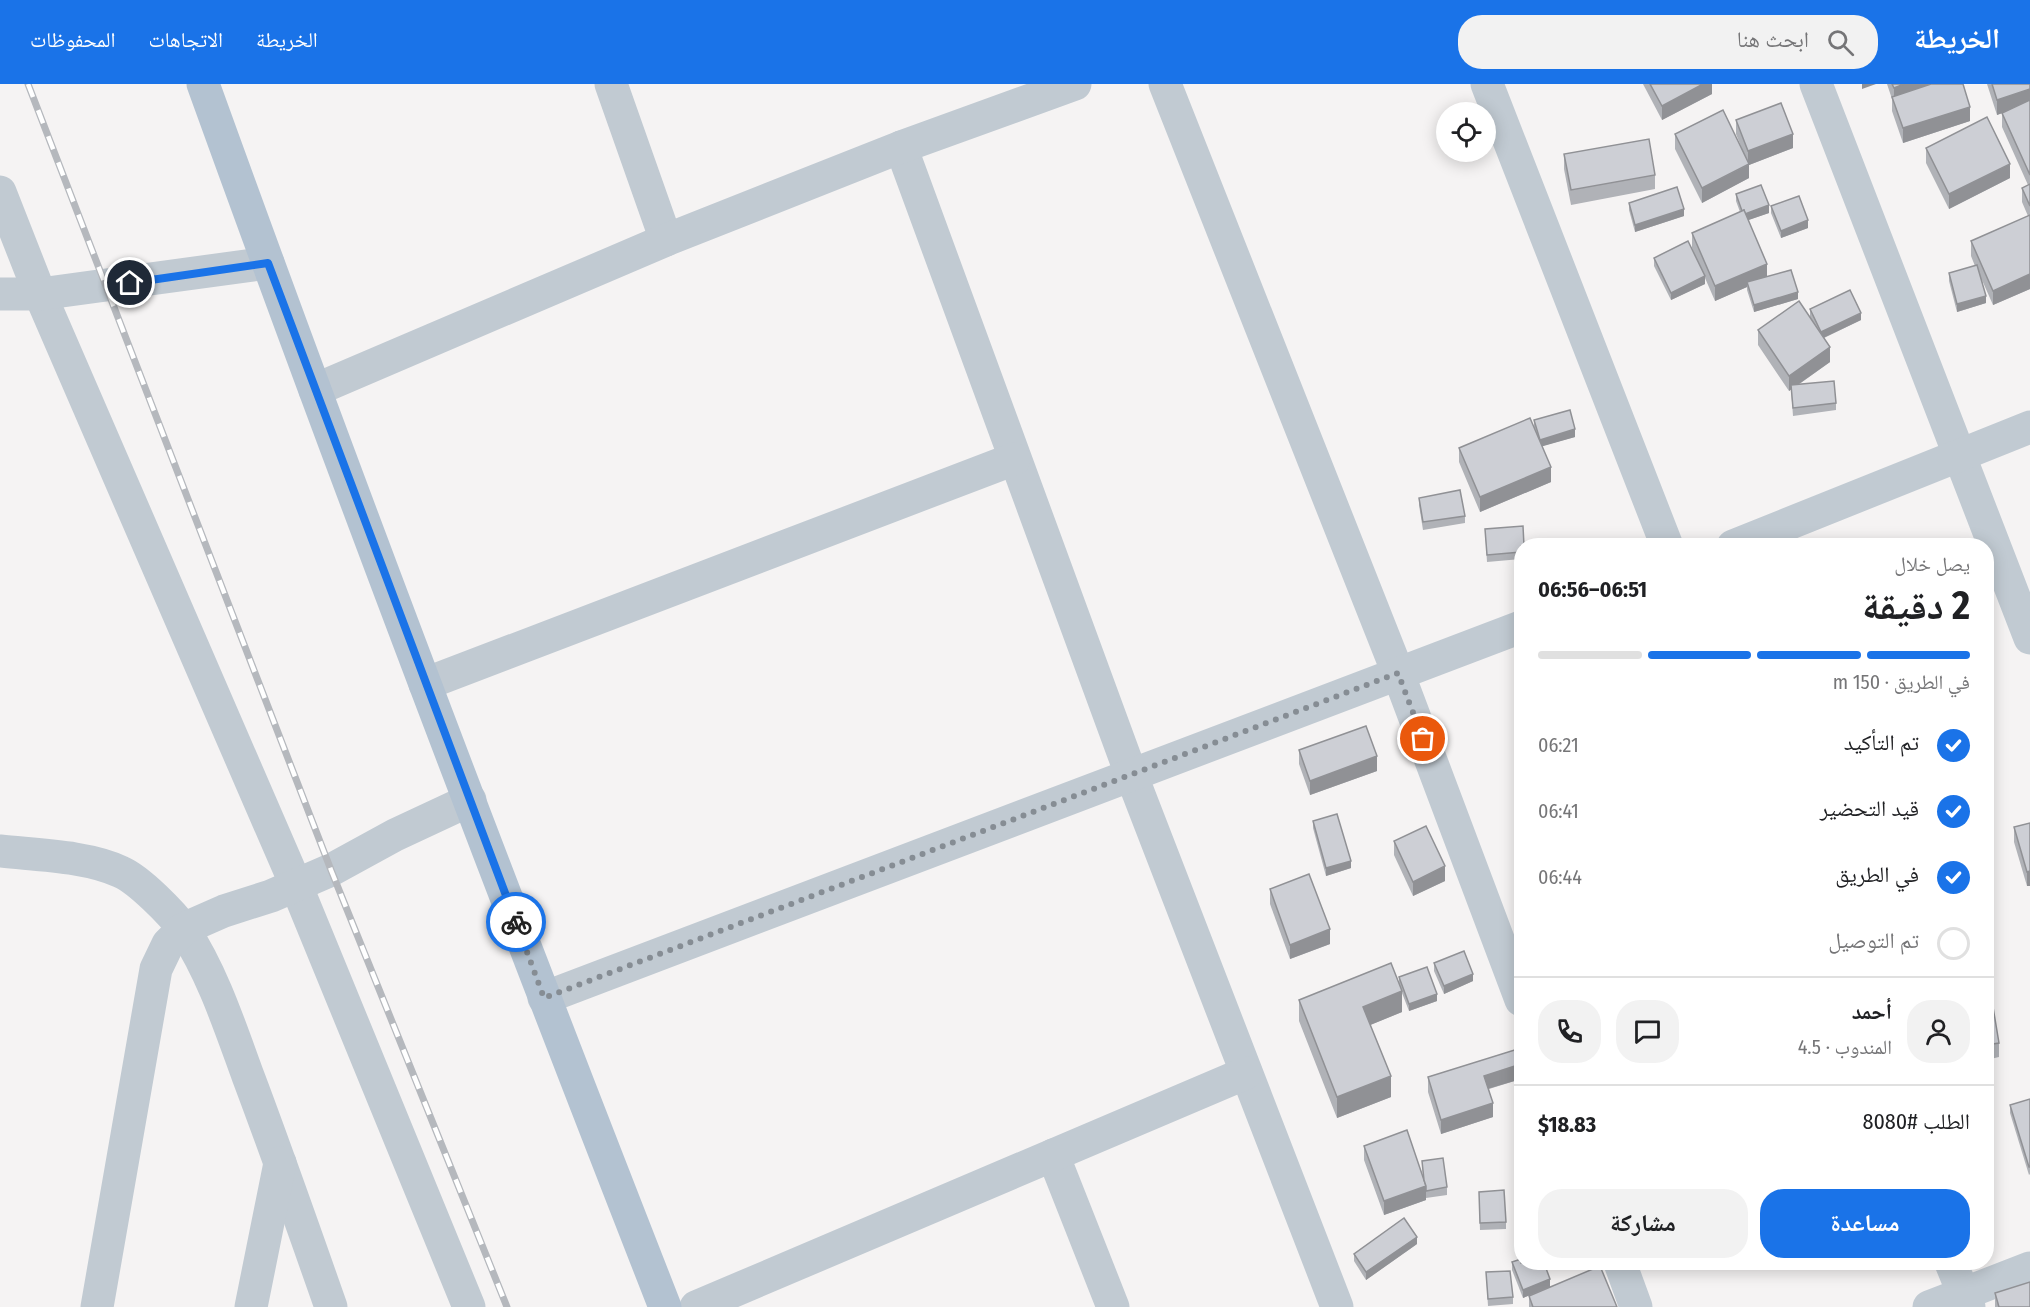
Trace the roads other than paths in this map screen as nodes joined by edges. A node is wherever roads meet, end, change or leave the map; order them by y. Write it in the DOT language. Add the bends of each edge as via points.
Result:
graph roads {
  1 [pos="203,84"];
  2 [pos="611,84"];
  3 [pos="1075,84"];
  4 [pos="1165,84"];
  5 [pos="1487,84"];
  6 [pos="1816,84"];
  7 [pos="901,147"];
  8 [pos="0,192"];
  9 [pos="666,240"];
  10 [pos="268,263"];
  11 [pos="0,294"];
  12 [pos="40,294"];
  13 [pos="315,390"];
  14 [pos="2030,427"];
  15 [pos="1959,456"];
  16 [pos="1014,459"];
  17 [pos="1664,538"];
  18 [pos="1753,538"];
  19 [pos="1991,538"];
  20 [pos="1994,546"];
  21 [pos="1514,630"];
  22 [pos="2030,638"];
  23 [pos="1398,673"];
  24 [pos="425,684"];
  25 [pos="1131,774"];
  26 [pos="470,800"];
  27 [pos="0,851"];
  28 [pos="296,885"];
  29 [pos="183,929"];
  30 [pos="1514,981"];
  31 [pos="544,998"];
  32 [pos="1246,1073"];
  33 [pos="1053,1155"];
  34 [pos="280,1162"];
  35 [pos="2030,1268"];
  36 [pos="1623,1270"];
  37 [pos="1954,1270"];
  38 [pos="323,1298"];
  39 [pos="1966,1301"];
  40 [pos="96,1307"];
  41 [pos="251,1307"];
  42 [pos="469,1307"];
  43 [pos="665,1307"];
  44 [pos="696,1307"];
  45 [pos="1113,1307"];
  46 [pos="1337,1307"];
  47 [pos="1636,1307"];
  48 [pos="1929,1307"];
  1 -- 10 [label="main road"];
  2 -- 9 [label="street"];
  3 -- 7 [label="street"];
  4 -- 23 [label="street"];
  5 -- 17 [label="street"];
  6 -- 15 [label="street"];
  7 -- 9 [label="street"];
  7 -- 16 [label="street"];
  8 -- 12 [label="street"];
  9 -- 13 [label="street"];
  10 -- 12 [label="street"];
  10 -- 13 [label="main road"];
  11 -- 12 [label="street"];
  12 -- 28 [label="street"];
  13 -- 24 [label="main road"];
  14 -- 15 [label="street"];
  15 -- 18 [label="street"];
  15 -- 19 [label="street"];
  16 -- 24 [label="street"];
  16 -- 25 [label="street"];
  20 -- 22 [label="street"];
  21 -- 23 [label="street"];
  23 -- 25 [label="street"];
  23 -- 30 [label="street"];
  24 -- 26 [label="main road"];
  25 -- 31 [label="street"];
  25 -- 32 [label="street"];
  26 -- 28 [label="street"];
  26 -- 31 [label="main road"];
  27 -- 29 [label="street" via="94,862 122,872 145,889"];
  28 -- 29 [label="street"];
  28 -- 42 [label="street"];
  29 -- 34 [label="street" via="229,1024"];
  29 -- 40 [label="street" via="168,944 156,969"];
  31 -- 43 [label="main road"];
  32 -- 33 [label="street"];
  32 -- 46 [label="street"];
  33 -- 44 [label="street"];
  33 -- 45 [label="street"];
  34 -- 38 [label="street"];
  34 -- 41 [label="street"];
  35 -- 39 [label="street"];
  36 -- 47 [label="street"];
  37 -- 39 [label="street"];
  39 -- 48 [label="street"];
}
